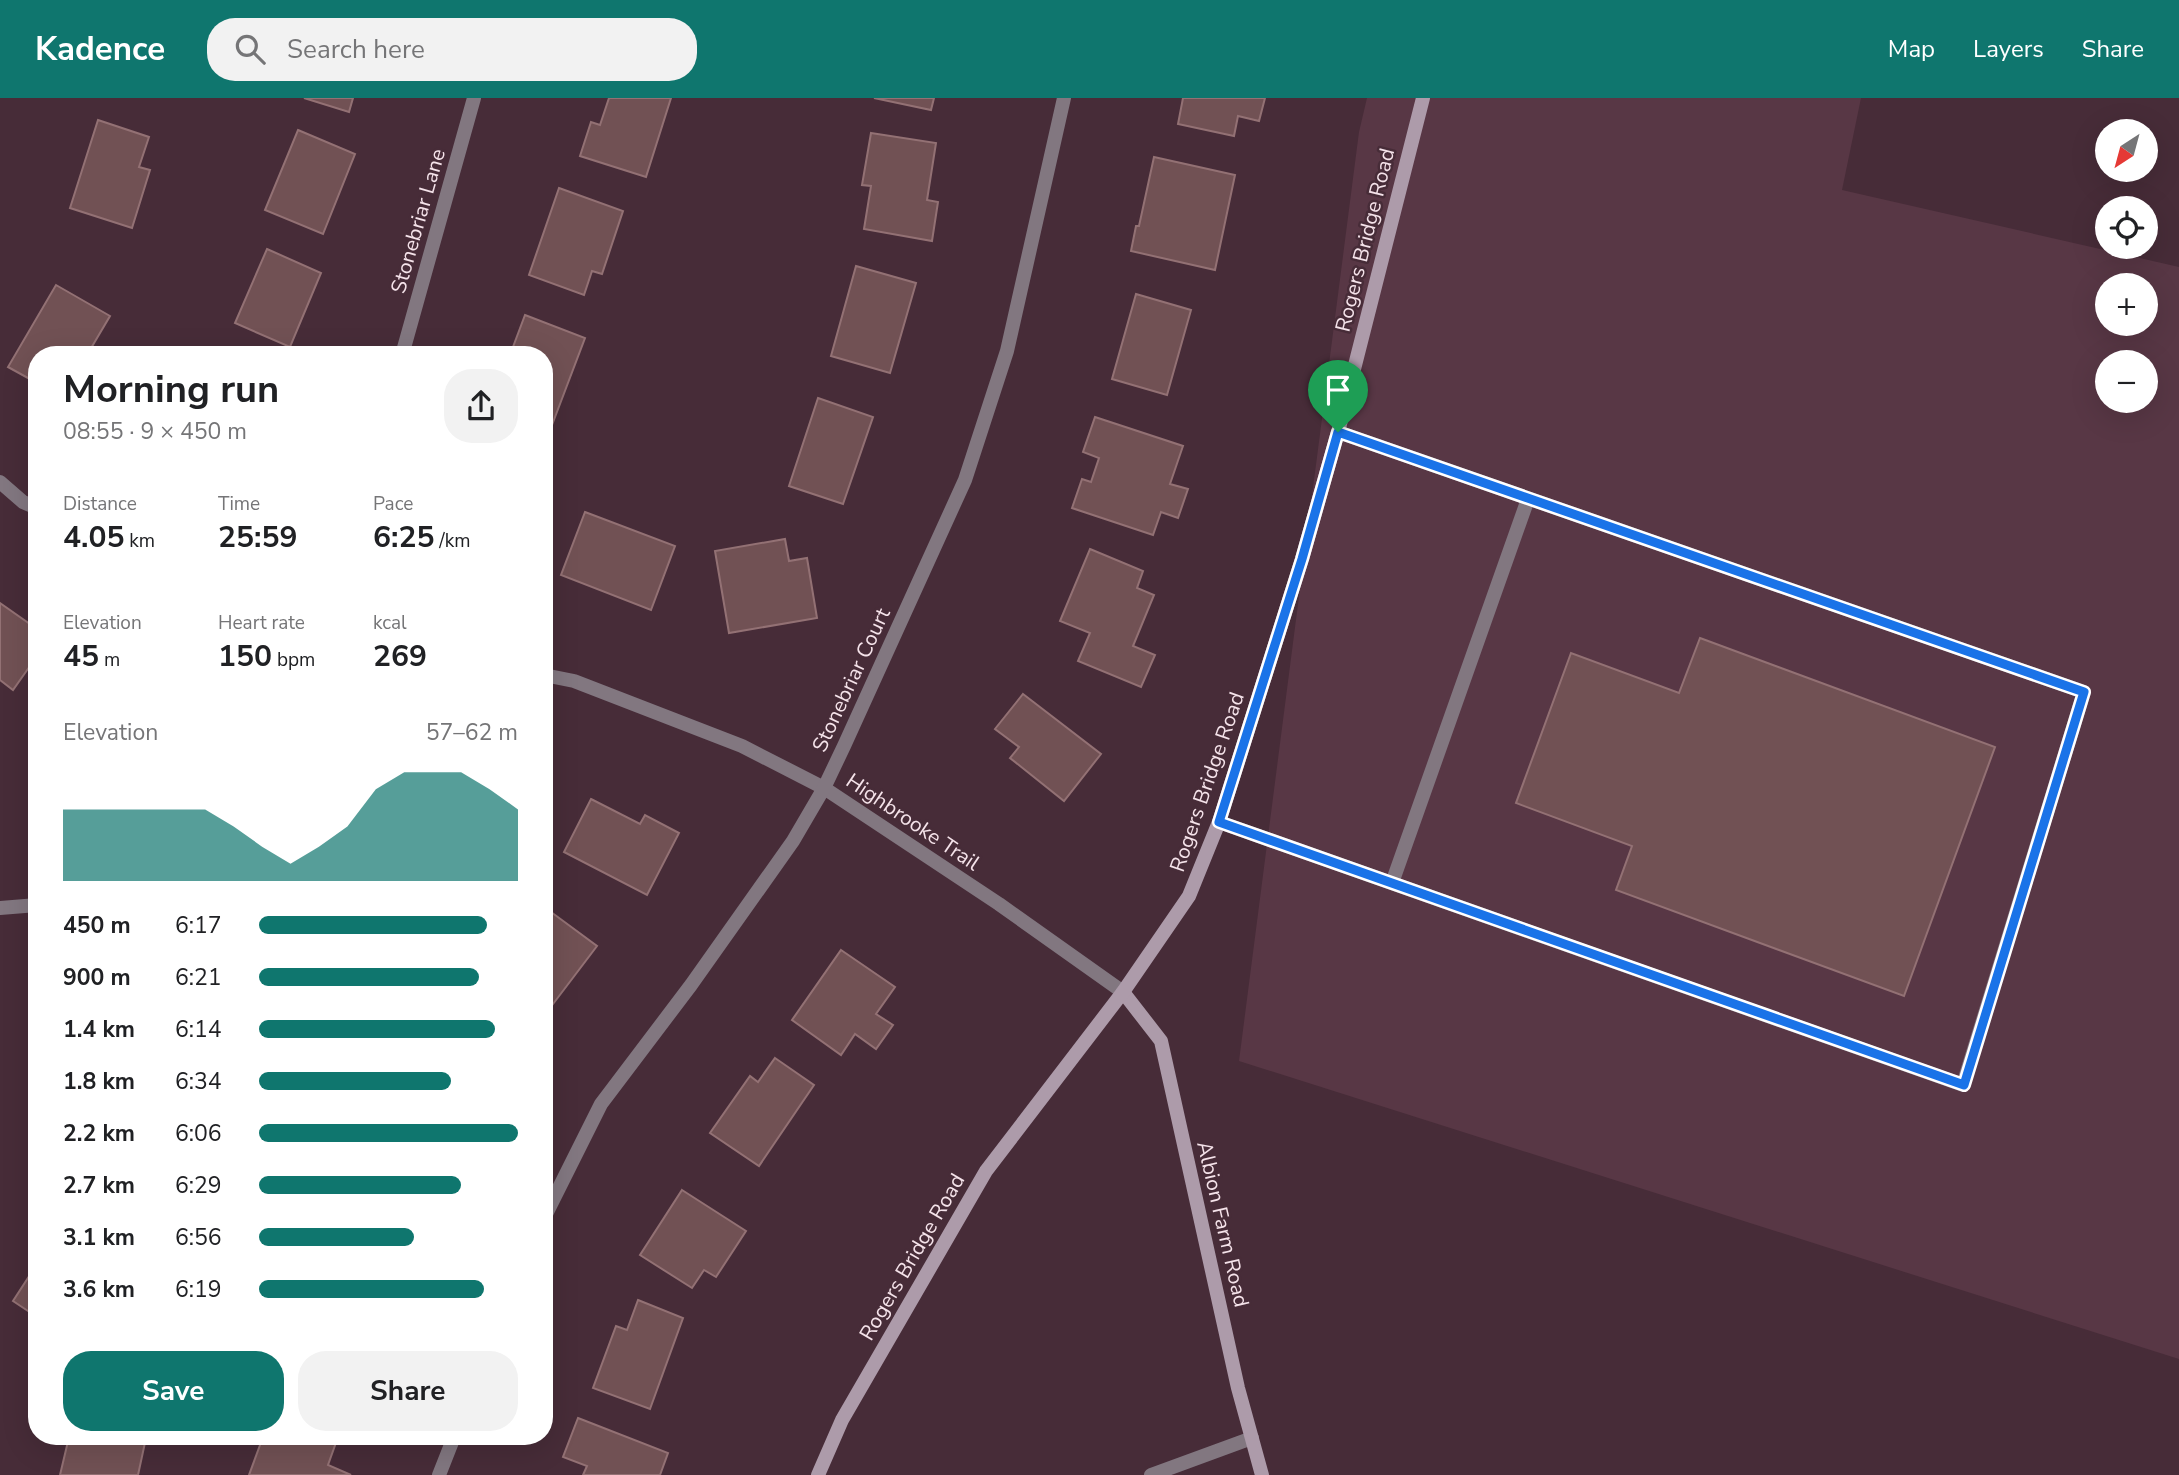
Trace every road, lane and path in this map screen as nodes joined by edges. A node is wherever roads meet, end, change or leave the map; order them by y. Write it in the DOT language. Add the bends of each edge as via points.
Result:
graph roads {
  1 [pos="474,98"];
  2 [pos="1064,98"];
  3 [pos="1423,98"];
  4 [pos="405,346"];
  5 [pos="1338,432"];
  6 [pos="0,482"];
  7 [pos="1528,499"];
  8 [pos="28,504"];
  9 [pos="553,677"];
  10 [pos="824,788"];
  11 [pos="1219,822"];
  12 [pos="1392,883"];
  13 [pos="28,906"];
  14 [pos="0,908"];
  15 [pos="1123,992"];
  16 [pos="553,1200"];
  17 [pos="1252,1438"];
  18 [pos="451,1445"];
  19 [pos="439,1475"];
  20 [pos="818,1475"];
  21 [pos="1151,1475"];
  22 [pos="1262,1475"];
  1 -- 4 [label="street, Stonebriar Lane"];
  2 -- 10 [label="street, Stonebriar Court" via="1007,351 965,480"];
  3 -- 5 [label="street, Rogers Bridge Road"];
  5 -- 7 [label="street"];
  5 -- 11 [label="street, Rogers Bridge Road"];
  6 -- 8 [label="street"];
  7 -- 12 [label="street"];
  7 -- 12 [label="street" via="2084,692 1964,1085"];
  9 -- 10 [label="street, Highbrooke Trail" via="742,746"];
  10 -- 15 [label="street, Highbrooke Trail"];
  10 -- 16 [label="street, Stonebriar Court" via="793,841 601,1104"];
  11 -- 12 [label="street"];
  11 -- 15 [label="street, Rogers Bridge Road" via="1189,896"];
  13 -- 14 [label="street"];
  15 -- 17 [label="street, Albion Farm Road" via="1161,1041"];
  15 -- 20 [label="street, Rogers Bridge Road" via="986,1171 842,1420"];
  17 -- 21 [label="street"];
  17 -- 22 [label="street, Albion Farm Road"];
  18 -- 19 [label="street"];
}
